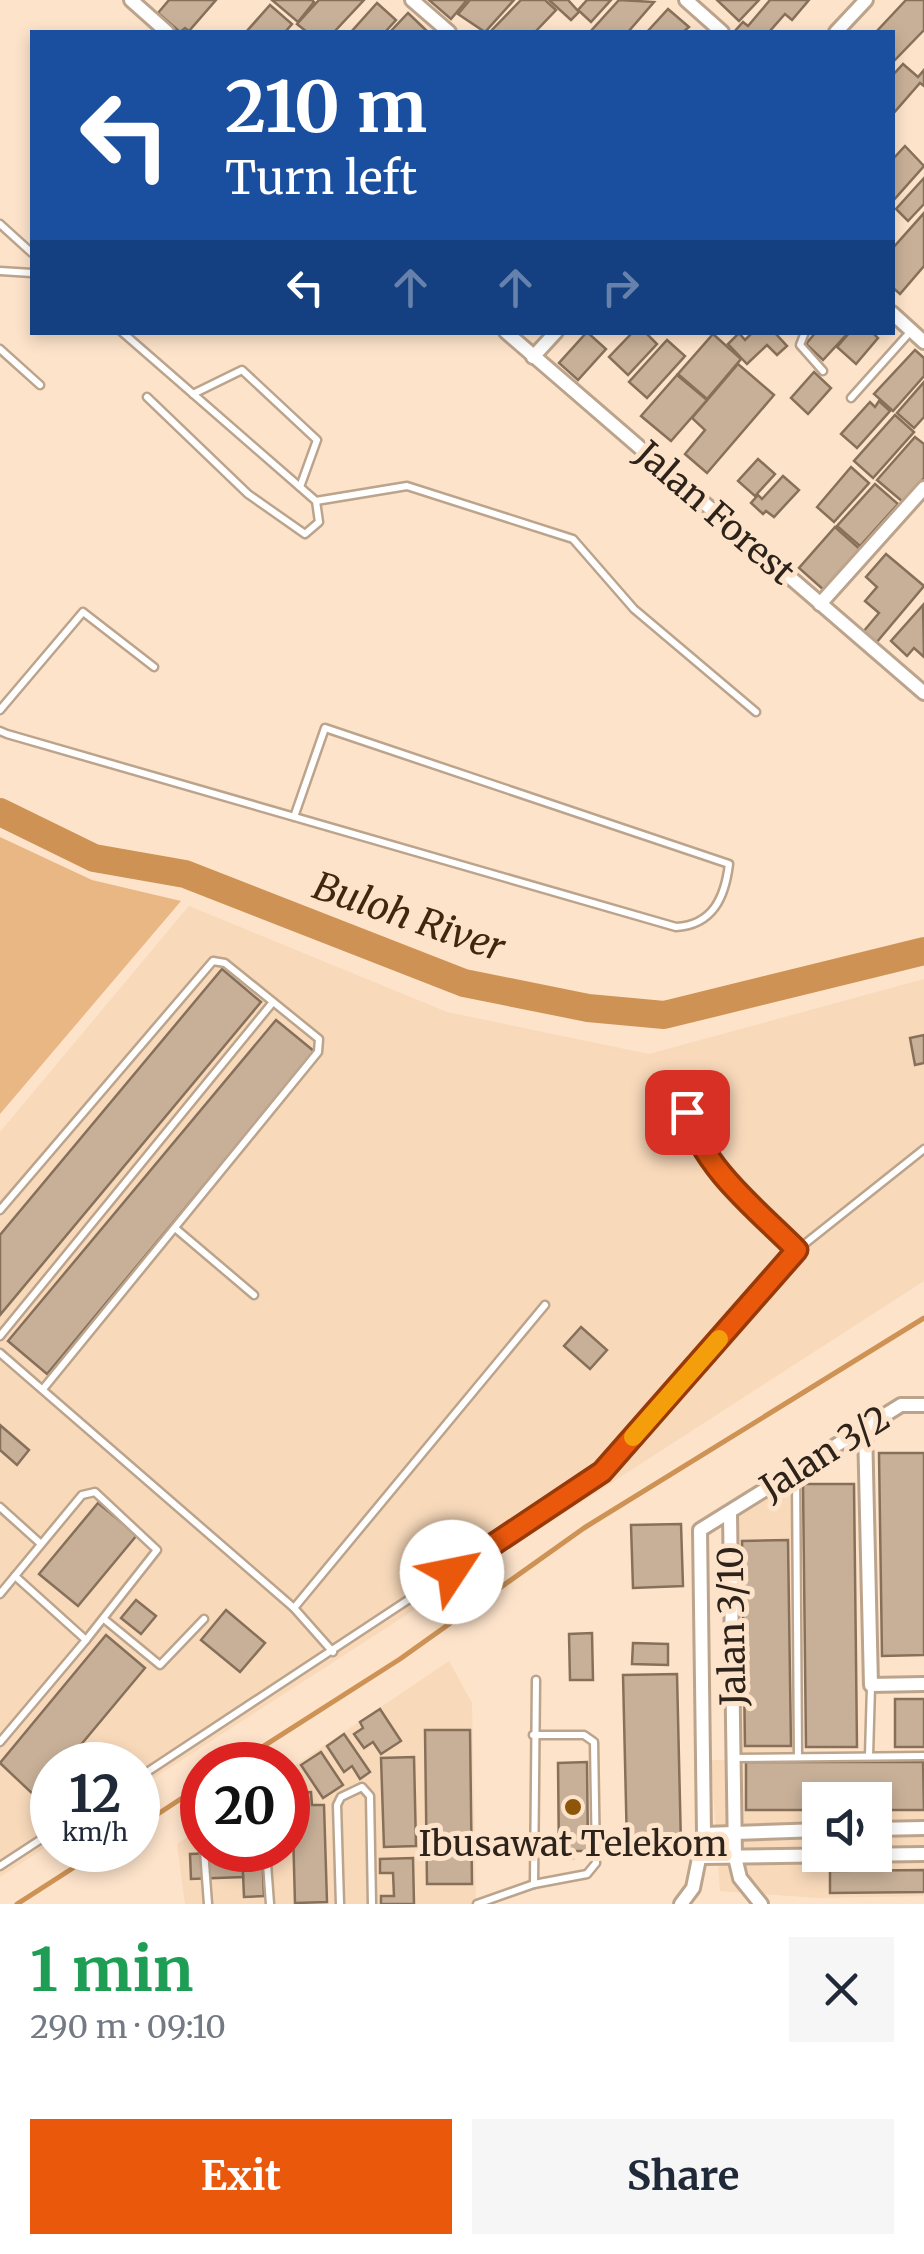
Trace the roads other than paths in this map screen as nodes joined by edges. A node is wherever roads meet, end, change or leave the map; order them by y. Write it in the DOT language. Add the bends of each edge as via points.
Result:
graph roads {
  1 [pos="412,0"];
  2 [pos="686,0"];
  3 [pos="866,0"];
  4 [pos="140,3"];
  5 [pos="165,30"];
  6 [pos="446,30"];
  7 [pos="720,30"];
  8 [pos="838,30"];
  9 [pos="0,224"];
  10 [pos="30,252"];
  11 [pos="0,271"];
  12 [pos="30,273"];
  13 [pos="895,316"];
  14 [pos="912,330"];
  15 [pos="125,335"];
  16 [pos="509,335"];
  17 [pos="553,335"];
  18 [pos="805,335"];
  19 [pos="924,342"];
  20 [pos="1,352"];
  21 [pos="533,357"];
  22 [pos="823,371"];
  23 [pos="40,385"];
  24 [pos="193,394"];
  25 [pos="147,397"];
  26 [pos="851,398"];
  27 [pos="300,487"];
  28 [pos="924,488"];
  29 [pos="316,501"];
  30 [pos="820,604"];
  31 [pos="154,667"];
  32 [pos="924,694"];
  33 [pos="0,710"];
  34 [pos="756,712"];
  35 [pos="0,731"];
  36 [pos="294,817"];
  37 [pos="273,1002"];
  38 [pos="687,1112"];
  39 [pos="924,1149"];
  40 [pos="0,1210"];
  41 [pos="175,1228"];
  42 [pos="797,1250"];
  43 [pos="254,1295"];
  44 [pos="545,1305"];
  45 [pos="0,1336"];
  46 [pos="0,1353"];
  47 [pos="43,1390"];
  48 [pos="924,1405"];
  49 [pos="865,1428"];
  50 [pos="796,1472"];
  51 [pos="0,1507"];
  52 [pos="730,1514"];
  53 [pos="42,1544"];
  54 [pos="15,1576"];
  55 [pos="0,1594"];
  56 [pos="294,1608"];
  57 [pos="204,1619"];
  58 [pos="104,1620"];
  59 [pos="86,1640"];
  60 [pos="333,1652"];
  61 [pos="536,1680"];
  62 [pos="924,1684"];
  63 [pos="871,1685"];
  64 [pos="533,1735"];
  65 [pos="0,1742"];
  66 [pos="869,1756"];
  67 [pos="924,1756"];
  68 [pos="798,1757"];
  69 [pos="734,1758"];
  70 [pos="160,1764"];
  71 [pos="924,1828"];
  72 [pos="892,1829"];
  73 [pos="802,1830"];
  74 [pos="736,1832"];
  75 [pos="704,1834"];
  76 [pos="30,1846"];
  77 [pos="924,1854"];
  78 [pos="702,1857"];
  79 [pos="735,1857"];
  80 [pos="0,1866"];
  81 [pos="206,1872"];
  82 [pos="268,1872"];
  83 [pos="534,1884"];
  84 [pos="208,1904"];
  85 [pos="270,1904"];
  86 [pos="340,1904"];
  87 [pos="372,1904"];
  88 [pos="478,1904"];
  89 [pos="682,1904"];
  90 [pos="762,1904"];
  1 -- 6 [label="street"];
  2 -- 7 [label="street"];
  3 -- 8 [label="street"];
  4 -- 5 [label="street"];
  9 -- 10 [label="lane"];
  11 -- 12 [label="lane"];
  13 -- 14 [label="street"];
  14 -- 19 [label="street"];
  14 -- 26 [label="lane"];
  15 -- 24 [label="lane"];
  16 -- 21 [label="street, Jalan Forest"];
  17 -- 21 [label="street"];
  18 -- 22 [label="lane" via="803,352"];
  20 -- 23 [label="lane"];
  21 -- 30 [label="street, Jalan Forest"];
  24 -- 27 [label="lane"];
  24 -- 27 [label="lane" via="242,370 317,440"];
  25 -- 29 [label="lane" via="248,494 306,534 319,522"];
  27 -- 29 [label="lane"];
  28 -- 30 [label="street"];
  29 -- 34 [label="lane" via="408,486 574,540 644,618"];
  30 -- 32 [label="street, Jalan Forest"];
  31 -- 33 [label="lane" via="84,612"];
  35 -- 36 [label="lane"];
  36 -- 36 [label="lane" via="325,728 729,864 728,877 708,916 676,927"];
  37 -- 40 [label="lane" via="226,962 213,961"];
  37 -- 41 [label="lane" via="316,1036 320,1048"];
  37 -- 45 [label="lane"];
  38 -- 42 [label="lane" via="718,1172"];
  39 -- 42 [label="lane"];
  41 -- 43 [label="lane"];
  41 -- 47 [label="lane"];
  42 -- 60 [label="lane" via="602,1472"];
  44 -- 56 [label="lane"];
  46 -- 47 [label="lane"];
  47 -- 56 [label="lane"];
  48 -- 49 [label="street, Jalan 3/2" via="901,1405"];
  49 -- 50 [label="street, Jalan 3/2"];
  49 -- 63 [label="street"];
  50 -- 52 [label="street, Jalan 3/2"];
  50 -- 68 [label="lane"];
  51 -- 53 [label="lane"];
  52 -- 69 [label="street, Jalan 3/10"];
  52 -- 75 [label="street, Jalan 3/10" via="698,1536"];
  53 -- 54 [label="lane"];
  53 -- 58 [label="lane" via="90,1491 153,1543 154,1558"];
  54 -- 55 [label="lane"];
  54 -- 59 [label="lane"];
  56 -- 60 [label="lane"];
  57 -- 58 [label="lane" via="160,1665"];
  58 -- 59 [label="lane"];
  59 -- 65 [label="lane"];
  60 -- 70 [label="lane"];
  61 -- 64 [label="lane"];
  62 -- 63 [label="street"];
  63 -- 66 [label="lane"];
  64 -- 83 [label="lane"];
  64 -- 83 [label="lane" via="584,1735 594,1742 596,1863 587,1874"];
  66 -- 67 [label="lane"];
  66 -- 68 [label="lane"];
  68 -- 69 [label="lane"];
  69 -- 74 [label="street, Jalan 3/10"];
  71 -- 72 [label="street"];
  73 -- 74 [label="street"];
  74 -- 75 [label="street"];
  74 -- 79 [label="street, Jalan 3/10"];
  75 -- 78 [label="street, Jalan 3/10"];
  76 -- 80 [label="lane"];
  77 -- 79 [label="street"];
  78 -- 79 [label="street"];
  78 -- 89 [label="street, Jalan 3/10"];
  79 -- 90 [label="street" via="740,1878"];
  81 -- 84 [label="lane"];
  82 -- 85 [label="lane"];
  83 -- 88 [label="lane"];
  86 -- 87 [label="lane" via="337,1805 362,1787 370,1796"];
}
